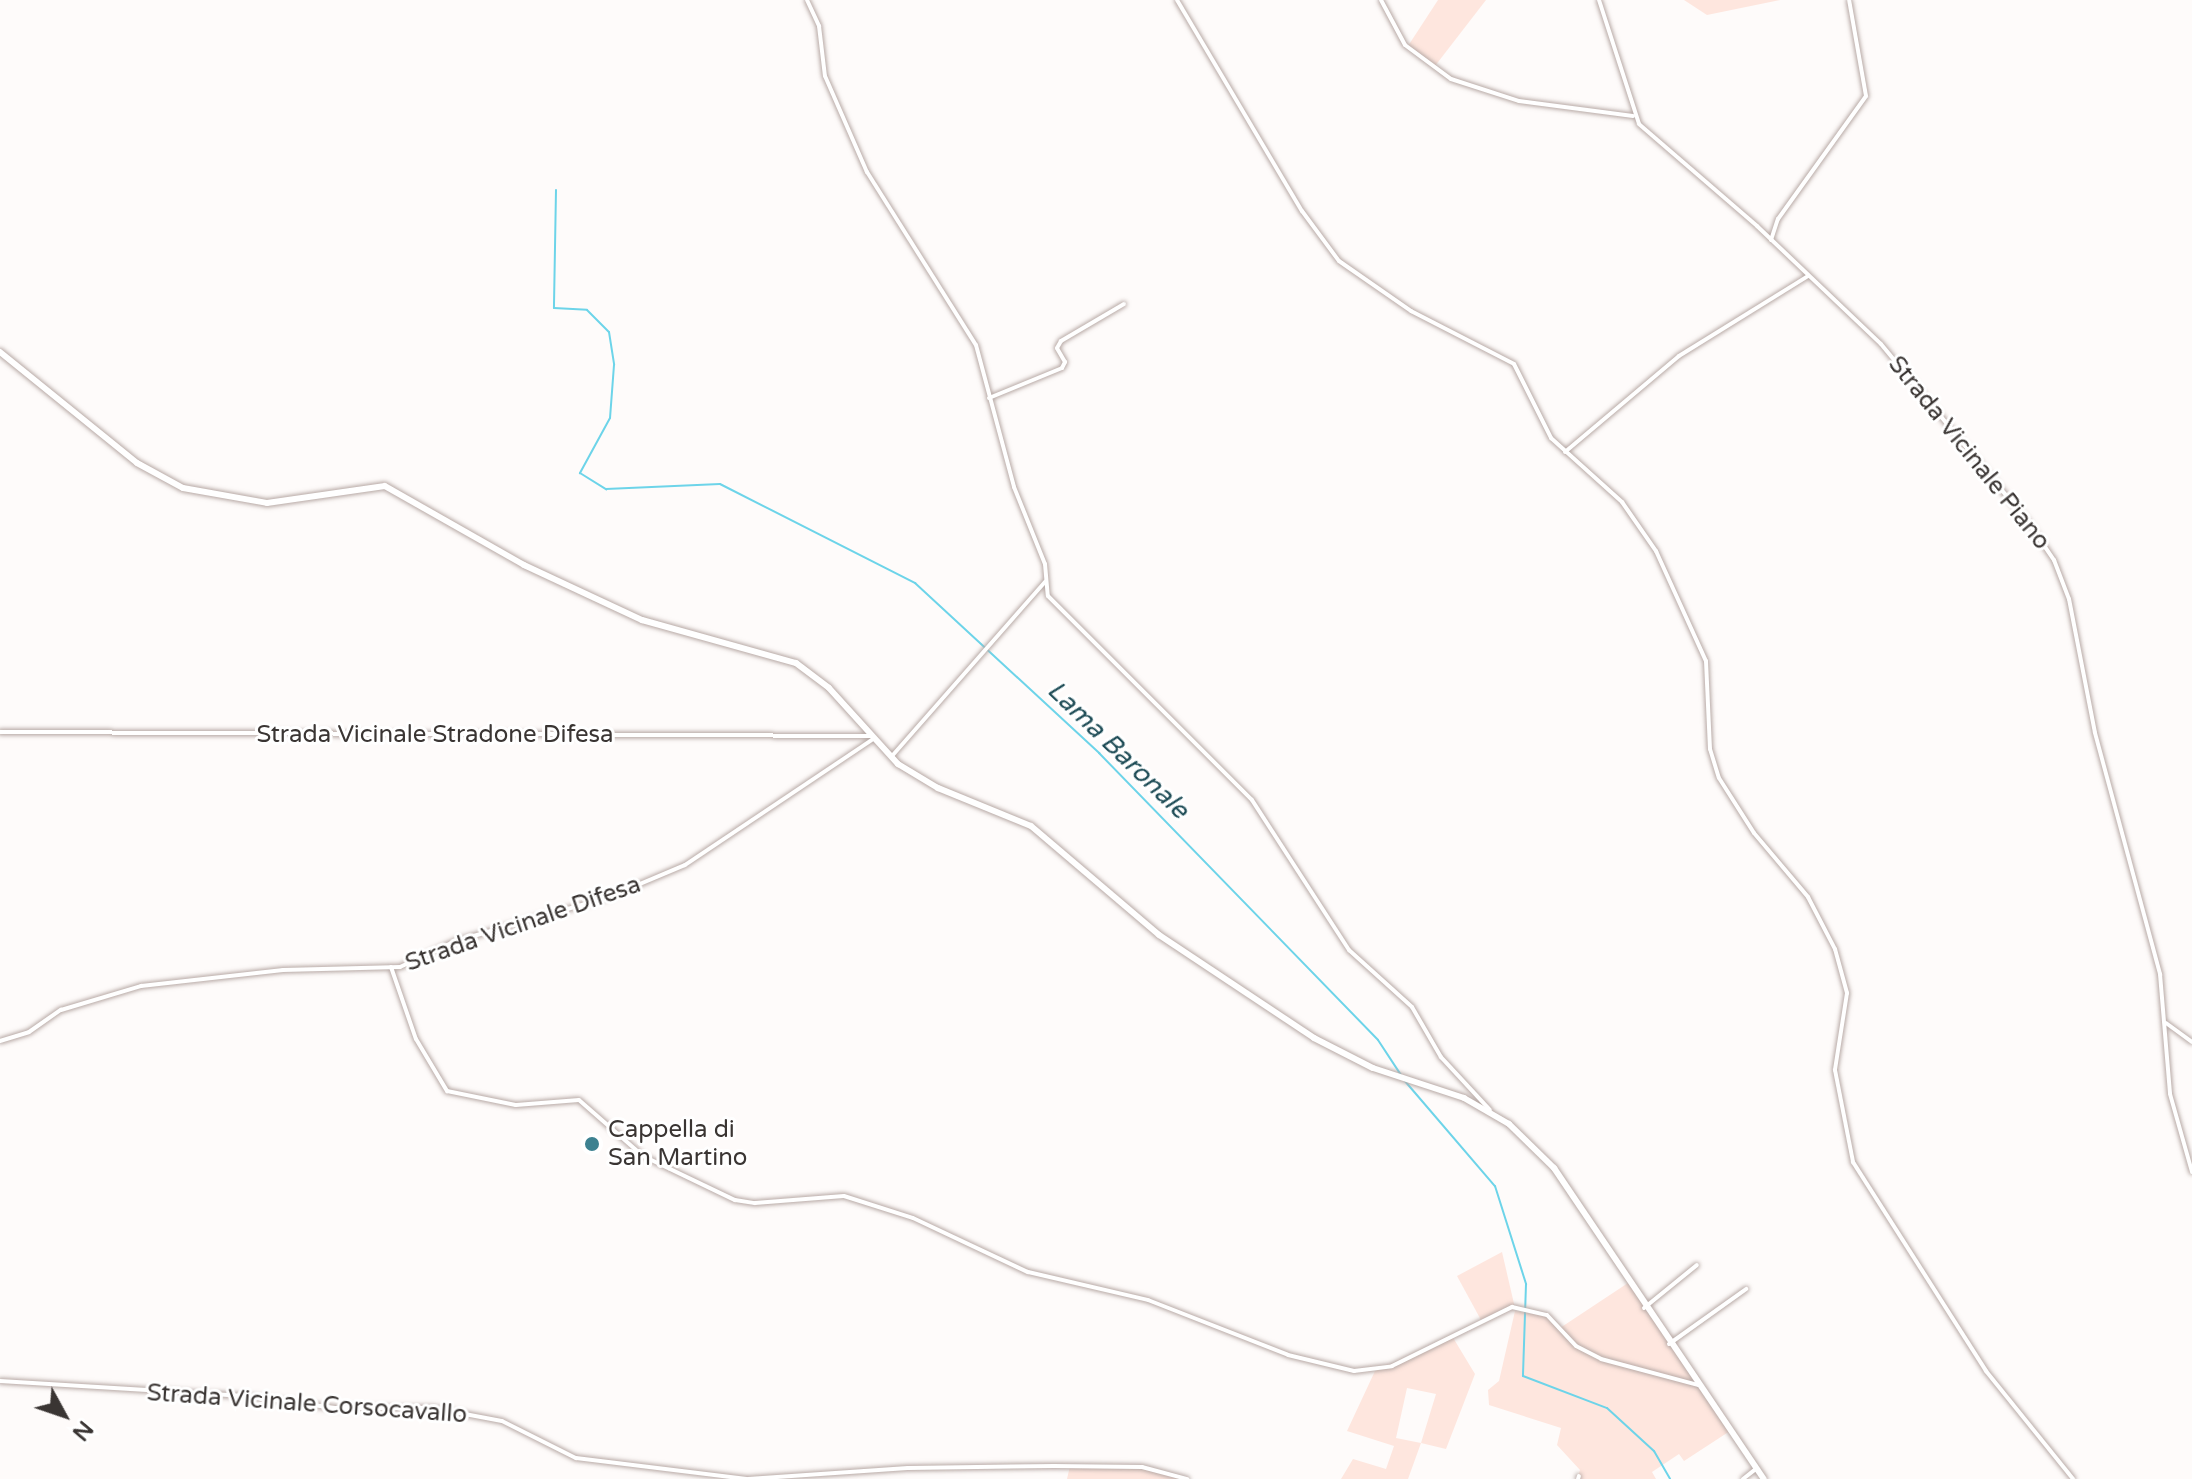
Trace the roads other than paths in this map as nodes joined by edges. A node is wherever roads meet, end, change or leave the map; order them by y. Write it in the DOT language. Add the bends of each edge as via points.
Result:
graph roads {
  1 [pos="807,0"];
  2 [pos="1177,0"];
  3 [pos="1381,0"];
  4 [pos="1599,0"];
  5 [pos="1849,0"];
  6 [pos="1633,116"];
  7 [pos="1771,240"];
  8 [pos="1808,276"];
  9 [pos="1124,304"];
  10 [pos="0,352"];
  11 [pos="989,398"];
  12 [pos="1565,452"];
  13 [pos="1045,581"];
  14 [pos="0,732"];
  15 [pos="872,737"];
  16 [pos="891,758"];
  17 [pos="391,967"];
  18 [pos="2165,1021"];
  19 [pos="0,1041"];
  20 [pos="2192,1042"];
  21 [pos="1490,1110"];
  22 [pos="2192,1172"];
  23 [pos="1697,1265"];
  24 [pos="1746,1289"];
  25 [pos="1644,1308"];
  26 [pos="1669,1344"];
  27 [pos="0,1381"];
  28 [pos="1698,1385"];
  29 [pos="1756,1469"];
  30 [pos="870,1473"];
  31 [pos="748,1479"];
  32 [pos="878,1479"];
  33 [pos="1187,1479"];
  34 [pos="1743,1479"];
  35 [pos="1764,1479"];
  36 [pos="2073,1479"];
  1 -- 11 [label="street" via="819,26 825,76 854,144 890,211 972,337"];
  2 -- 12 [label="street" via="1302,211 1339,261 1411,311 1514,364 1545,430"];
  3 -- 6 [label="street" via="1405,45 1451,79 1509,99"];
  4 -- 6 [label="street"];
  5 -- 7 [label="street" via="1866,96 1778,219"];
  6 -- 7 [label="street, Strada Vicinale Piano"];
  7 -- 8 [label="street, Strada Vicinale Piano"];
  8 -- 12 [label="street" via="1679,356"];
  8 -- 18 [label="street, Strada Vicinale Piano" via="1913,381 2026,519 2057,567 2160,974"];
  9 -- 11 [label="street" via="1061,341 1057,348 1065,362 1062,368"];
  10 -- 15 [label="main road" via="166,481 205,495 256,503 366,486 396,490 524,565 642,620 796,663 829,688"];
  11 -- 13 [label="street" via="1014,487 1043,557"];
  12 -- 36 [label="street" via="1631,513 1670,577 1706,661 1710,749 1719,778 1754,833 1802,888 1835,949 1847,993 1835,1070 1853,1162 1986,1371"];
  13 -- 16 [label="street"];
  13 -- 21 [label="street" via="1051,600 1252,800 1349,950 1412,1007 1441,1057"];
  14 -- 15 [label="street, Strada Vicinale Stradone Difesa"];
  15 -- 16 [label="main road"];
  15 -- 17 [label="street, Strada Vicinale Difesa" via="677,869 609,897 456,941"];
  16 -- 21 [label="main road" via="918,778 1031,826 1159,935 1322,1043"];
  17 -- 19 [label="street, Strada Vicinale Difesa" via="283,970 141,986 61,1010 29,1032"];
  17 -- 28 [label="street" via="419,1046 450,1093 516,1105 579,1100 643,1156 735,1200 844,1196 920,1221 1028,1272 1148,1300 1288,1355 1354,1371 1392,1366 1512,1307 1547,1315 1576,1346 1601,1359"];
  18 -- 20 [label="street" via="2173,1033"];
  18 -- 22 [label="street, Strada Vicinale Piano" via="2172,1105"];
  21 -- 25 [label="main road" via="1557,1172"];
  23 -- 25 [label="street"];
  24 -- 26 [label="street"];
  25 -- 26 [label="main road"];
  26 -- 28 [label="main road"];
  27 -- 31 [label="street, Strada Vicinale Corsocavallo" via="245,1396 335,1408 433,1408 502,1421 576,1458"];
  28 -- 29 [label="main road"];
  29 -- 34 [label="street"];
  29 -- 35 [label="main road"];
  30 -- 31 [label="street, Strada Vicinale Corsocavallo"];
  30 -- 32 [label="street"];
  30 -- 33 [label="street, Strada Vicinale Corsocavallo" via="1129,1466"];
}
